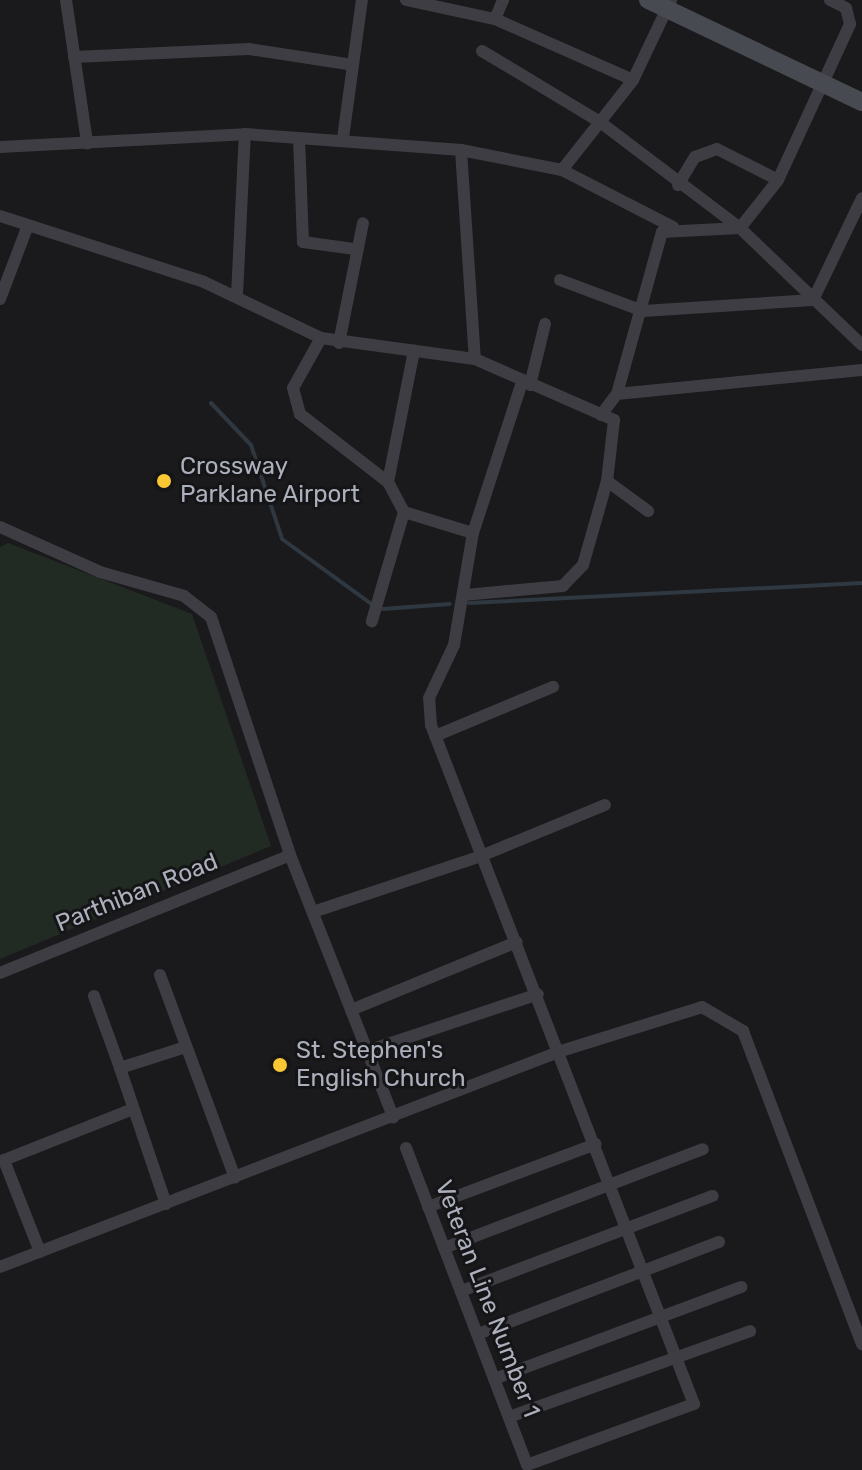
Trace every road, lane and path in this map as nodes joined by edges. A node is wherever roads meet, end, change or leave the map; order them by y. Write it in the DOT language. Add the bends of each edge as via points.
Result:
graph roads {
  1 [pos="66,0"];
  2 [pos="362,0"];
  3 [pos="406,0"];
  4 [pos="503,0"];
  5 [pos="648,0"];
  6 [pos="830,0"];
  7 [pos="670,4"];
  8 [pos="495,19"];
  9 [pos="482,51"];
  10 [pos="74,57"];
  11 [pos="353,65"];
  12 [pos="633,80"];
  13 [pos="826,84"];
  14 [pos="862,102"];
  15 [pos="600,122"];
  16 [pos="245,134"];
  17 [pos="299,138"];
  18 [pos="343,138"];
  19 [pos="87,143"];
  20 [pos="0,147"];
  21 [pos="461,150"];
  22 [pos="562,170"];
  23 [pos="778,180"];
  24 [pos="678,185"];
  25 [pos="862,198"];
  26 [pos="0,216"];
  27 [pos="363,223"];
  28 [pos="673,227"];
  29 [pos="27,228"];
  30 [pos="740,228"];
  31 [pos="354,249"];
  32 [pos="560,280"];
  33 [pos="237,295"];
  34 [pos="0,299"];
  35 [pos="813,300"];
  36 [pos="643,311"];
  37 [pos="545,324"];
  38 [pos="321,338"];
  39 [pos="339,343"];
  40 [pos="862,345"];
  41 [pos="414,351"];
  42 [pos="475,359"];
  43 [pos="862,370"];
  44 [pos="526,383"];
  45 [pos="617,394"];
  46 [pos="601,415"];
  47 [pos="607,481"];
  48 [pos="388,482"];
  49 [pos="648,511"];
  50 [pos="404,512"];
  51 [pos="0,527"];
  52 [pos="473,533"];
  53 [pos="465,595"];
  54 [pos="372,621"];
  55 [pos="553,687"];
  56 [pos="435,736"];
  57 [pos="605,805"];
  58 [pos="290,855"];
  59 [pos="481,856"];
  60 [pos="313,912"];
  61 [pos="517,942"];
  62 [pos="0,973"];
  63 [pos="160,975"];
  64 [pos="538,994"];
  65 [pos="94,996"];
  66 [pos="351,1010"];
  67 [pos="186,1047"];
  68 [pos="367,1051"];
  69 [pos="561,1051"];
  70 [pos="120,1068"];
  71 [pos="133,1109"];
  72 [pos="393,1117"];
  73 [pos="596,1144"];
  74 [pos="406,1148"];
  75 [pos="703,1149"];
  76 [pos="2,1155"];
  77 [pos="235,1178"];
  78 [pos="612,1185"];
  79 [pos="713,1196"];
  80 [pos="166,1204"];
  81 [pos="428,1207"];
  82 [pos="628,1227"];
  83 [pos="719,1242"];
  84 [pos="444,1248"];
  85 [pos="40,1252"];
  86 [pos="0,1267"];
  87 [pos="642,1272"];
  88 [pos="741,1287"];
  89 [pos="461,1291"];
  90 [pos="661,1315"];
  91 [pos="750,1331"];
  92 [pos="478,1334"];
  93 [pos="862,1344"];
  94 [pos="677,1358"];
  95 [pos="494,1379"];
  96 [pos="509,1417"];
  1 -- 10 [label="street"];
  2 -- 11 [label="street"];
  3 -- 8 [label="street"];
  4 -- 8 [label="street"];
  5 -- 7 [label="street"];
  6 -- 13 [label="street" via="846,8 850,24"];
  7 -- 12 [label="street"];
  7 -- 13 [label="street"];
  8 -- 12 [label="street"];
  9 -- 15 [label="street"];
  10 -- 11 [label="street" via="249,49"];
  10 -- 19 [label="street"];
  11 -- 18 [label="street"];
  12 -- 15 [label="street"];
  13 -- 14 [label="street"];
  13 -- 23 [label="street"];
  15 -- 22 [label="street"];
  15 -- 24 [label="street"];
  16 -- 17 [label="street"];
  16 -- 19 [label="street"];
  16 -- 33 [label="street"];
  17 -- 18 [label="street"];
  17 -- 31 [label="street" via="303,242"];
  18 -- 21 [label="street"];
  19 -- 20 [label="street"];
  21 -- 22 [label="street"];
  21 -- 42 [label="street"];
  22 -- 28 [label="street"];
  23 -- 24 [label="street" via="717,149 695,157"];
  23 -- 30 [label="street"];
  24 -- 30 [label="street"];
  25 -- 35 [label="street"];
  26 -- 29 [label="street"];
  27 -- 31 [label="street"];
  28 -- 30 [label="street"];
  28 -- 36 [label="street" via="662,232"];
  29 -- 33 [label="street"];
  29 -- 34 [label="street"];
  30 -- 35 [label="street"];
  31 -- 39 [label="street"];
  32 -- 36 [label="street"];
  33 -- 38 [label="street"];
  35 -- 36 [label="street"];
  35 -- 40 [label="street"];
  36 -- 45 [label="street"];
  37 -- 44 [label="street"];
  38 -- 39 [label="street"];
  38 -- 48 [label="street" via="293,388 300,414"];
  39 -- 41 [label="street"];
  41 -- 42 [label="street"];
  41 -- 48 [label="street"];
  42 -- 44 [label="street"];
  43 -- 45 [label="street"];
  44 -- 46 [label="street"];
  44 -- 52 [label="street"];
  45 -- 46 [label="street"];
  46 -- 47 [label="street" via="617,424"];
  47 -- 49 [label="street"];
  47 -- 53 [label="street" via="583,565 563,586"];
  48 -- 50 [label="street"];
  50 -- 52 [label="street"];
  50 -- 54 [label="street"];
  51 -- 58 [label="street" via="100,572 201,606 216,630"];
  52 -- 53 [label="street"];
  53 -- 56 [label="street" via="454,645 429,698"];
  55 -- 56 [label="street"];
  56 -- 59 [label="street"];
  57 -- 59 [label="street"];
  58 -- 60 [label="street"];
  58 -- 62 [label="street, Parthiban Road"];
  59 -- 60 [label="street"];
  59 -- 61 [label="street"];
  60 -- 66 [label="street"];
  61 -- 64 [label="street"];
  61 -- 66 [label="street"];
  63 -- 67 [label="street"];
  64 -- 68 [label="street"];
  64 -- 69 [label="street"];
  65 -- 70 [label="street"];
  66 -- 68 [label="street"];
  67 -- 70 [label="street"];
  67 -- 77 [label="street"];
  68 -- 72 [label="street"];
  69 -- 72 [label="street"];
  69 -- 73 [label="street"];
  69 -- 93 [label="street" via="702,1007 743,1031"];
  70 -- 71 [label="street"];
  71 -- 76 [label="street"];
  71 -- 80 [label="street"];
  72 -- 77 [label="street"];
  73 -- 78 [label="street"];
  73 -- 81 [label="street"];
  74 -- 81 [label="street, Veteran Line Number 1"];
  75 -- 78 [label="street"];
  76 -- 85 [label="street"];
  77 -- 80 [label="street"];
  78 -- 82 [label="street"];
  78 -- 84 [label="street"];
  79 -- 82 [label="street"];
  80 -- 85 [label="street"];
  81 -- 84 [label="street, Veteran Line Number 1"];
  82 -- 87 [label="street"];
  82 -- 89 [label="street"];
  83 -- 87 [label="street"];
  84 -- 89 [label="street, Veteran Line Number 1"];
  85 -- 86 [label="street"];
  87 -- 90 [label="street"];
  87 -- 92 [label="street"];
  88 -- 90 [label="street"];
  89 -- 92 [label="street, Veteran Line Number 1"];
  90 -- 94 [label="street"];
  90 -- 95 [label="street"];
  91 -- 94 [label="street"];
  92 -- 95 [label="street, Veteran Line Number 1"];
  94 -- 96 [label="street"];
  94 -- 96 [label="street, Veteran Line Number 1" via="694,1404 527,1465"];
  95 -- 96 [label="street, Veteran Line Number 1"];
}
